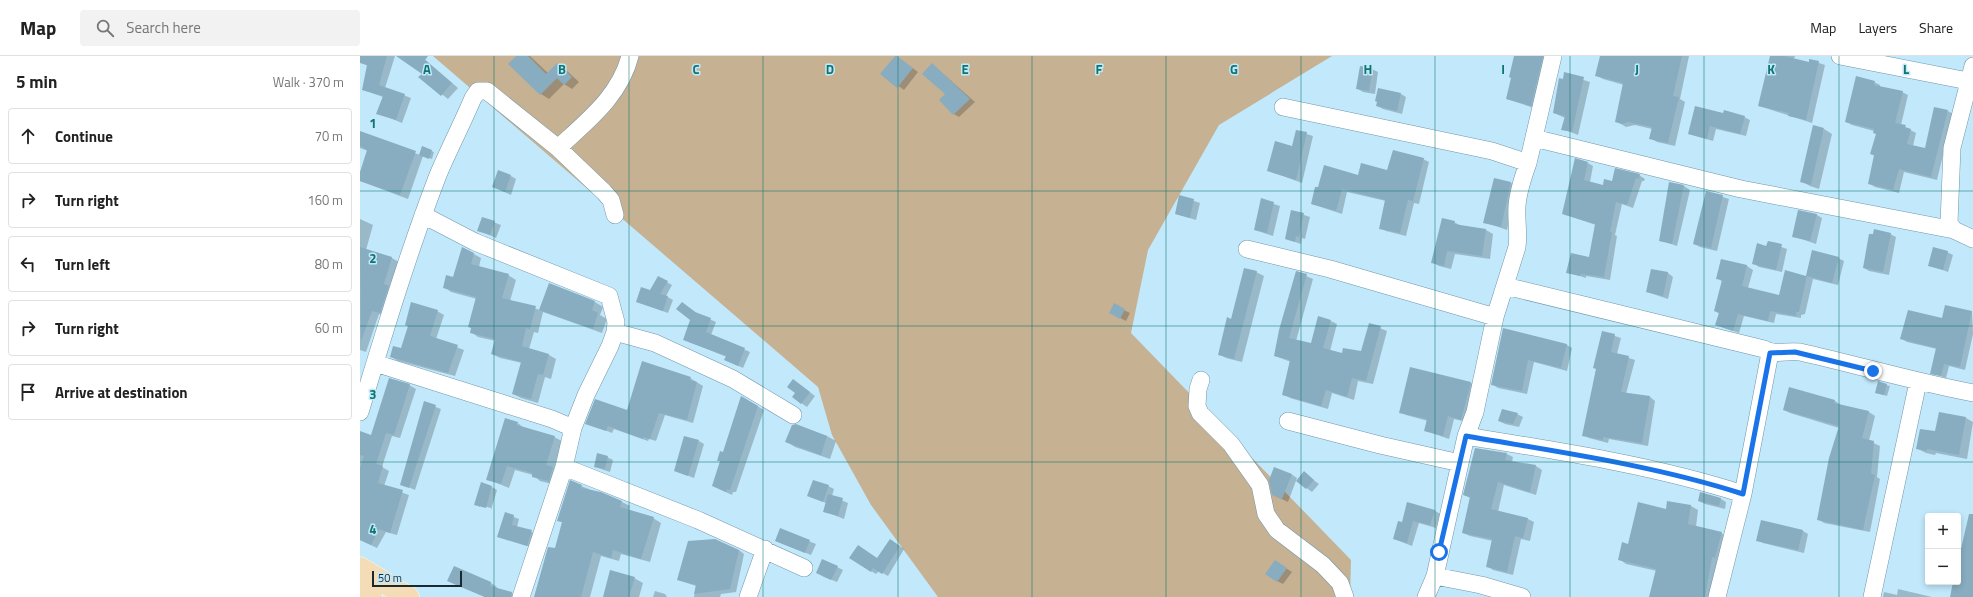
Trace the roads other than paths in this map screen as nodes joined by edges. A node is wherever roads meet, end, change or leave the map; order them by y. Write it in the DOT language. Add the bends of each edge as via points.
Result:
graph roads {
  1 [pos="630,56"];
  2 [pos="1553,56"];
  3 [pos="1840,56"];
  4 [pos="1971,73"];
  5 [pos="1283,107"];
  6 [pos="1534,138"];
  7 [pos="558,148"];
  8 [pos="1528,163"];
  9 [pos="423,215"];
  10 [pos="615,215"];
  11 [pos="1954,230"];
  12 [pos="1973,239"];
  13 [pos="1247,249"];
  14 [pos="1505,286"];
  15 [pos="1495,317"];
  16 [pos="614,332"];
  17 [pos="1770,353"];
  18 [pos="369,368"];
  19 [pos="1201,380"];
  20 [pos="1918,382"];
  21 [pos="1973,393"];
  22 [pos="360,412"];
  23 [pos="793,415"];
  24 [pos="1288,421"];
  25 [pos="573,428"];
  26 [pos="1466,436"];
  27 [pos="1460,463"];
  28 [pos="564,467"];
  29 [pos="1743,494"];
  30 [pos="765,549"];
  31 [pos="360,568"];
  32 [pos="804,568"];
  33 [pos="1435,576"];
  34 [pos="360,591"];
  35 [pos="371,597"];
  36 [pos="408,597"];
  37 [pos="521,597"];
  38 [pos="748,597"];
  39 [pos="1345,597"];
  40 [pos="1426,597"];
  41 [pos="1522,597"];
  42 [pos="1717,597"];
  43 [pos="1872,597"];
  1 -- 7 [label="street" via="617,88 599,110"];
  2 -- 6 [label="street"];
  3 -- 4 [label="street"];
  4 -- 11 [label="street" via="1952,148 1949,223"];
  5 -- 8 [label="street" via="1492,151"];
  6 -- 8 [label="street"];
  6 -- 11 [label="street" via="1741,189"];
  7 -- 9 [label="street" via="487,91 478,91"];
  7 -- 10 [label="street" via="611,200"];
  8 -- 14 [label="street" via="1517,204 1518,238"];
  9 -- 16 [label="street" via="488,248 609,296 616,322"];
  9 -- 18 [label="street"];
  11 -- 12 [label="street"];
  13 -- 15 [label="street" via="1330,269"];
  14 -- 15 [label="street"];
  14 -- 17 [label="street" via="1764,349"];
  15 -- 26 [label="street" via="1475,412"];
  16 -- 23 [label="street" via="655,343 733,379"];
  16 -- 25 [label="street"];
  17 -- 20 [label="street" via="1795,352"];
  17 -- 29 [label="street"];
  18 -- 22 [label="street"];
  18 -- 25 [label="street" via="552,419"];
  19 -- 39 [label="street" via="1197,406 1200,413 1231,444 1260,485 1266,514 1277,530 1323,564 1340,583"];
  20 -- 21 [label="street"];
  20 -- 43 [label="street"];
  24 -- 27 [label="street"];
  25 -- 28 [label="street"];
  26 -- 27 [label="street"];
  26 -- 29 [label="street" via="1610,462 1715,485"];
  27 -- 33 [label="street"];
  28 -- 30 [label="street"];
  28 -- 37 [label="street"];
  29 -- 42 [label="street"];
  30 -- 32 [label="street"];
  30 -- 38 [label="street"];
  31 -- 36 [label="main road"];
  33 -- 40 [label="street"];
  33 -- 41 [label="street" via="1481,585"];
  34 -- 35 [label="main road"];
}
